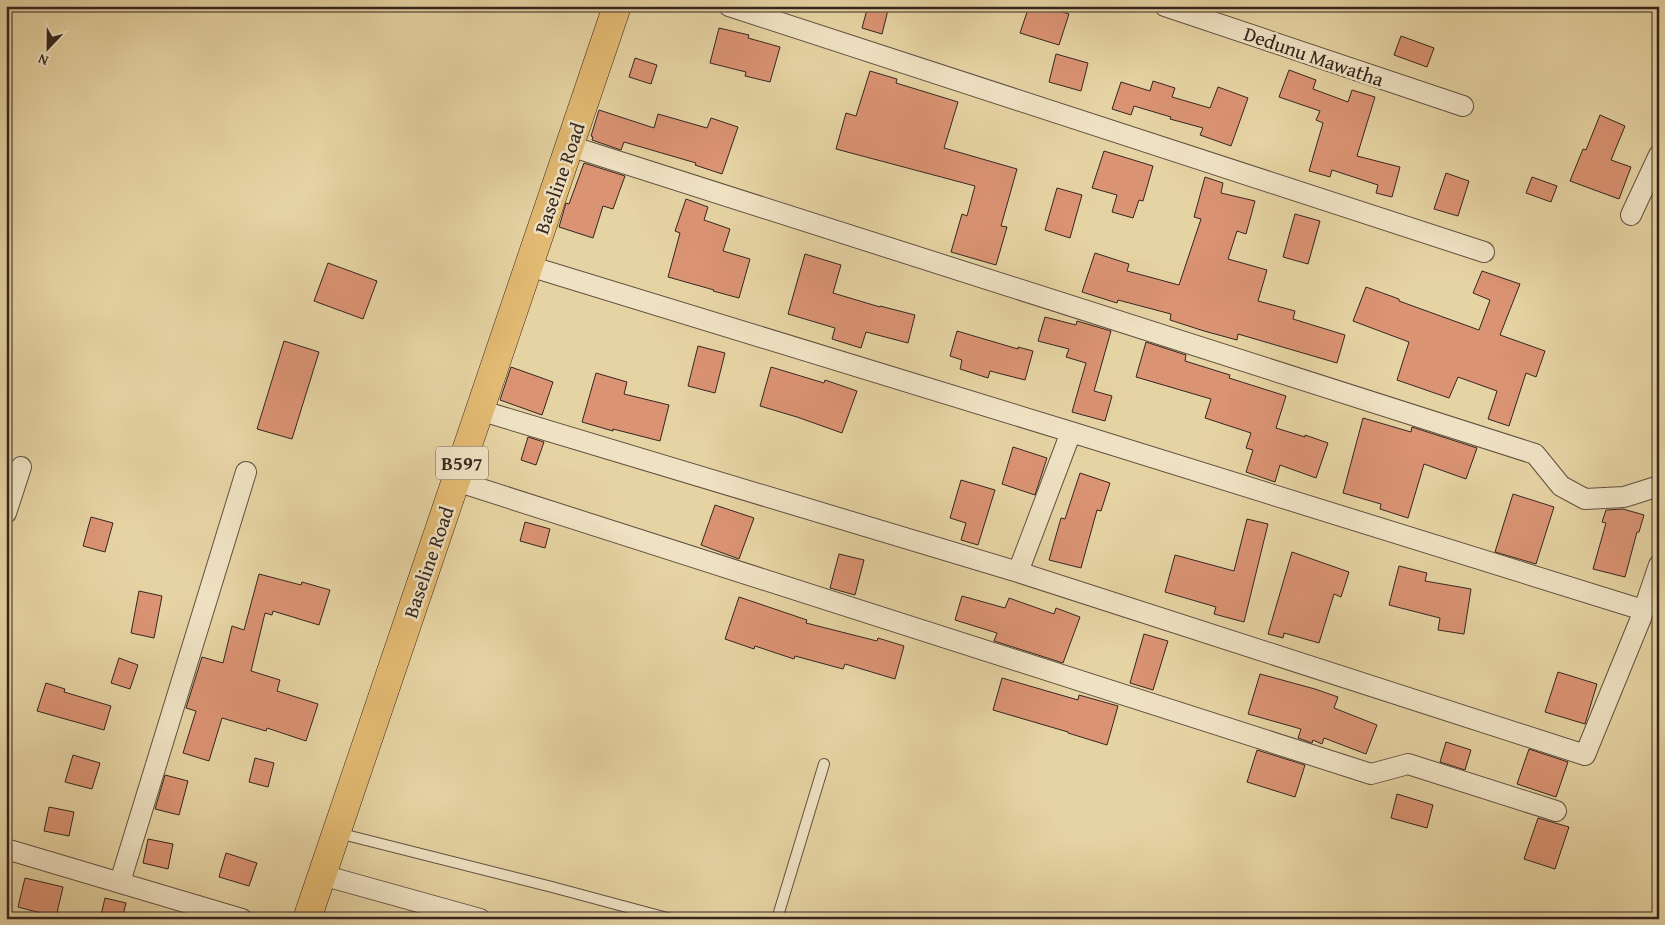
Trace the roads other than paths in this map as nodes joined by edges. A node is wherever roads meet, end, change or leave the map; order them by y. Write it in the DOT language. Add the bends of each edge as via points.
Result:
graph roads {
  1 [pos="617,6"];
  2 [pos="728,6"];
  3 [pos="1165,6"];
  4 [pos="1463,106"];
  5 [pos="570,146"];
  6 [pos="1659,155"];
  7 [pos="1631,215"];
  8 [pos="1484,252"];
  9 [pos="529,266"];
  10 [pos="480,410"];
  11 [pos="1071,432"];
  12 [pos="21,467"];
  13 [pos="246,472"];
  14 [pos="456,481"];
  15 [pos="1659,486"];
  16 [pos="6,514"];
  17 [pos="1659,566"];
  18 [pos="1018,572"];
  19 [pos="1648,617"];
  20 [pos="824,764"];
  21 [pos="1556,811"];
  22 [pos="337,833"];
  23 [pos="8,854"];
  24 [pos="322,875"];
  25 [pos="120,882"];
  26 [pos="242,919"];
  27 [pos="307,919"];
  28 [pos="480,919"];
  29 [pos="671,919"];
  30 [pos="777,919"];
  1 -- 5 [label="main road, Baseline Road / B597"];
  2 -- 8 [label="street"];
  3 -- 4 [label="street, Dedunu Mawatha"];
  5 -- 9 [label="main road, Baseline Road / B597"];
  5 -- 15 [label="street" via="1535,454 1560,486 1585,498 1624,497"];
  6 -- 7 [label="street"];
  9 -- 10 [label="main road, Baseline Road / B597"];
  9 -- 11 [label="street"];
  10 -- 14 [label="main road, Baseline Road / B597"];
  10 -- 18 [label="street"];
  11 -- 18 [label="street"];
  11 -- 19 [label="street"];
  12 -- 16 [label="street"];
  13 -- 25 [label="street"];
  14 -- 21 [label="street" via="1371,774 1408,764"];
  14 -- 22 [label="main road, Baseline Road / B597"];
  17 -- 19 [label="street"];
  18 -- 19 [label="street" via="1586,754"];
  20 -- 30 [label="lane"];
  22 -- 24 [label="main road, Baseline Road / B597"];
  22 -- 29 [label="lane"];
  23 -- 25 [label="street"];
  24 -- 27 [label="main road, Baseline Road / B597"];
  24 -- 28 [label="street"];
  25 -- 26 [label="street"];
}
